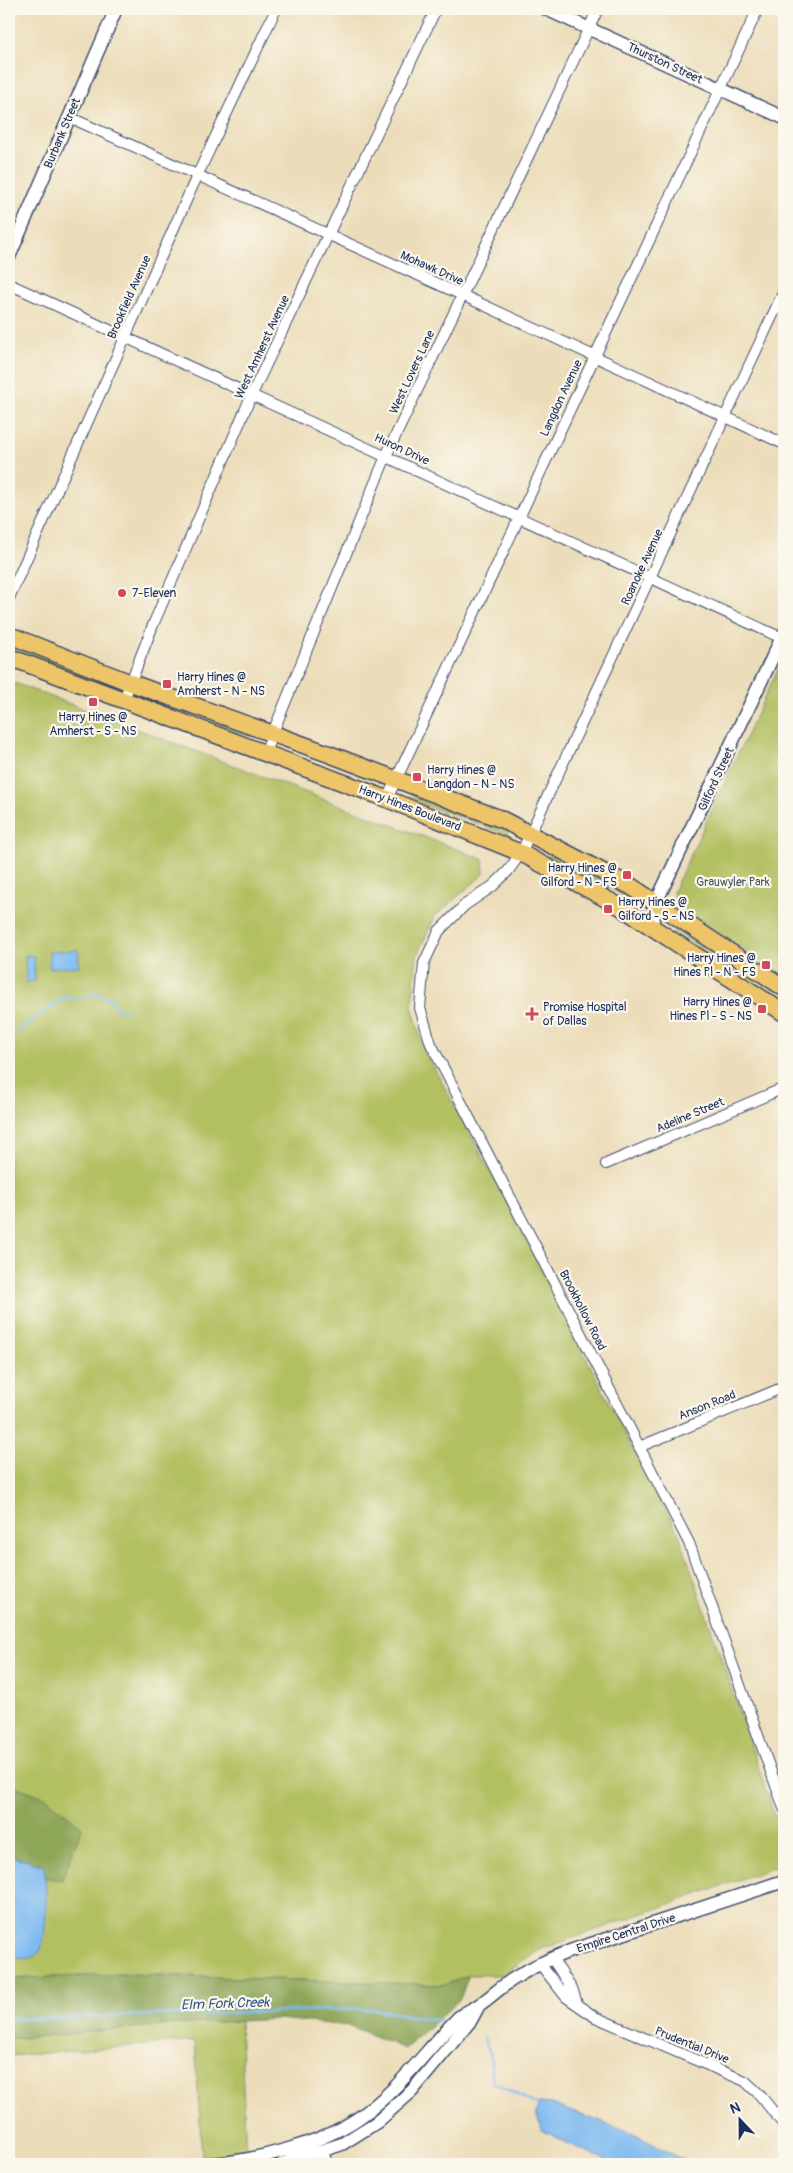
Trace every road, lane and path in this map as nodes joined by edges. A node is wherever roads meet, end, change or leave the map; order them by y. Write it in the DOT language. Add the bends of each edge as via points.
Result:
graph roads {
  1 [pos="116,9"];
  2 [pos="276,9"];
  3 [pos="436,9"];
  4 [pos="546,9"];
  5 [pos="598,9"];
  6 [pos="758,9"];
  7 [pos="589,28"];
  8 [pos="720,89"];
  9 [pos="69,117"];
  10 [pos="784,118"];
  11 [pos="197,176"];
  12 [pos="329,235"];
  13 [pos="9,257"];
  14 [pos="9,284"];
  15 [pos="784,291"];
  16 [pos="462,295"];
  17 [pos="124,336"];
  18 [pos="594,356"];
  19 [pos="252,394"];
  20 [pos="725,416"];
  21 [pos="784,444"];
  22 [pos="386,456"];
  23 [pos="519,516"];
  24 [pos="651,578"];
  25 [pos="9,598"];
  26 [pos="9,635"];
  27 [pos="783,637"];
  28 [pos="9,657"];
  29 [pos="131,683"];
  30 [pos="124,702"];
  31 [pos="273,733"];
  32 [pos="265,752"];
  33 [pos="396,778"];
  34 [pos="387,799"];
  35 [pos="530,833"];
  36 [pos="521,854"];
  37 [pos="657,903"];
  38 [pos="651,926"];
  39 [pos="784,988"];
  40 [pos="784,1013"];
  41 [pos="784,1088"];
  42 [pos="606,1164"];
  43 [pos="784,1387"];
  44 [pos="639,1447"];
  45 [pos="784,1808"];
  46 [pos="784,1881"];
  47 [pos="552,1958"];
  48 [pos="540,1964"];
  49 [pos="577,2004"];
  50 [pos="784,2126"];
  51 [pos="320,2145"];
  52 [pos="213,2164"];
  53 [pos="282,2164"];
  54 [pos="328,2164"];
  1 -- 9 [label="street, Burbank Street"];
  2 -- 11 [label="street, Brookfield Avenue"];
  3 -- 12 [label="street, West Amherst Avenue"];
  4 -- 7 [label="street, Thurston Street"];
  5 -- 7 [label="street, West Lovers Lane"];
  6 -- 8 [label="street, Langdon Avenue"];
  7 -- 8 [label="street, Thurston Street"];
  7 -- 16 [label="street, West Lovers Lane"];
  8 -- 10 [label="street, Thurston Street"];
  8 -- 18 [label="street, Langdon Avenue"];
  9 -- 11 [label="street, Mohawk Drive"];
  9 -- 13 [label="street, Burbank Street"];
  11 -- 12 [label="street, Mohawk Drive"];
  11 -- 17 [label="street, Brookfield Avenue"];
  12 -- 16 [label="street, Mohawk Drive"];
  12 -- 19 [label="street, West Amherst Avenue"];
  14 -- 17 [label="street, Huron Drive"];
  15 -- 20 [label="street, Roanoke Avenue"];
  16 -- 18 [label="street, Mohawk Drive"];
  16 -- 22 [label="street, West Lovers Lane"];
  17 -- 19 [label="street, Huron Drive"];
  17 -- 25 [label="street, Brookfield Avenue"];
  18 -- 20 [label="street, Mohawk Drive"];
  18 -- 23 [label="street, Langdon Avenue"];
  19 -- 22 [label="street, Huron Drive"];
  19 -- 29 [label="street, West Amherst Avenue"];
  20 -- 21 [label="street, Mohawk Drive"];
  20 -- 24 [label="street, Roanoke Avenue"];
  22 -- 23 [label="street, Huron Drive"];
  22 -- 31 [label="street, West Lovers Lane"];
  23 -- 24 [label="street, Huron Drive"];
  23 -- 33 [label="street, Langdon Avenue"];
  24 -- 27 [label="street, Huron Drive"];
  24 -- 35 [label="street, Roanoke Avenue"];
  26 -- 29 [label="main road, Harry Hines Boulevard"];
  27 -- 37 [label="street, Gilford Street"];
  28 -- 30 [label="main road, Harry Hines Boulevard"];
  29 -- 30 [label="street, West Amherst Avenue"];
  29 -- 31 [label="main road, Harry Hines Boulevard"];
  30 -- 32 [label="main road, Harry Hines Boulevard"];
  31 -- 32 [label="street, West Lovers Lane"];
  31 -- 33 [label="main road, Harry Hines Boulevard"];
  32 -- 34 [label="main road, Harry Hines Boulevard"];
  33 -- 34 [label="street, Langdon Avenue"];
  33 -- 35 [label="main road, Harry Hines Boulevard" via="481,810"];
  34 -- 36 [label="main road, Harry Hines Boulevard"];
  35 -- 36 [label="street, Roanoke Avenue"];
  35 -- 37 [label="main road, Harry Hines Boulevard"];
  36 -- 38 [label="main road, Harry Hines Boulevard" via="592,890"];
  36 -- 44 [label="street, Brookhollow Road" via="498,881 465,905 439,931 424,963 420,1008 431,1044"];
  37 -- 38 [label="street, Gilford Street"];
  37 -- 39 [label="main road, Harry Hines Boulevard"];
  38 -- 40 [label="main road, Harry Hines Boulevard"];
  41 -- 42 [label="street, Adeline Street"];
  43 -- 44 [label="street, Anson Road"];
  44 -- 45 [label="street, Brookhollow Road" via="689,1543"];
  46 -- 47 [label="street, Empire Central Drive"];
  47 -- 48 [label="street, Empire Central Drive"];
  47 -- 49 [label="street" via="573,1991"];
  48 -- 49 [label="street, Prudential Drive" via="566,1997"];
  48 -- 51 [label="street, Empire Central Drive" via="479,2005 471,2020 400,2103 365,2131"];
  49 -- 50 [label="street, Prudential Drive" via="619,2029 745,2081"];
  51 -- 52 [label="street, Empire Central Drive"];
  51 -- 53 [label="street, Empire Central Drive"];
  51 -- 54 [label="street"];
}
